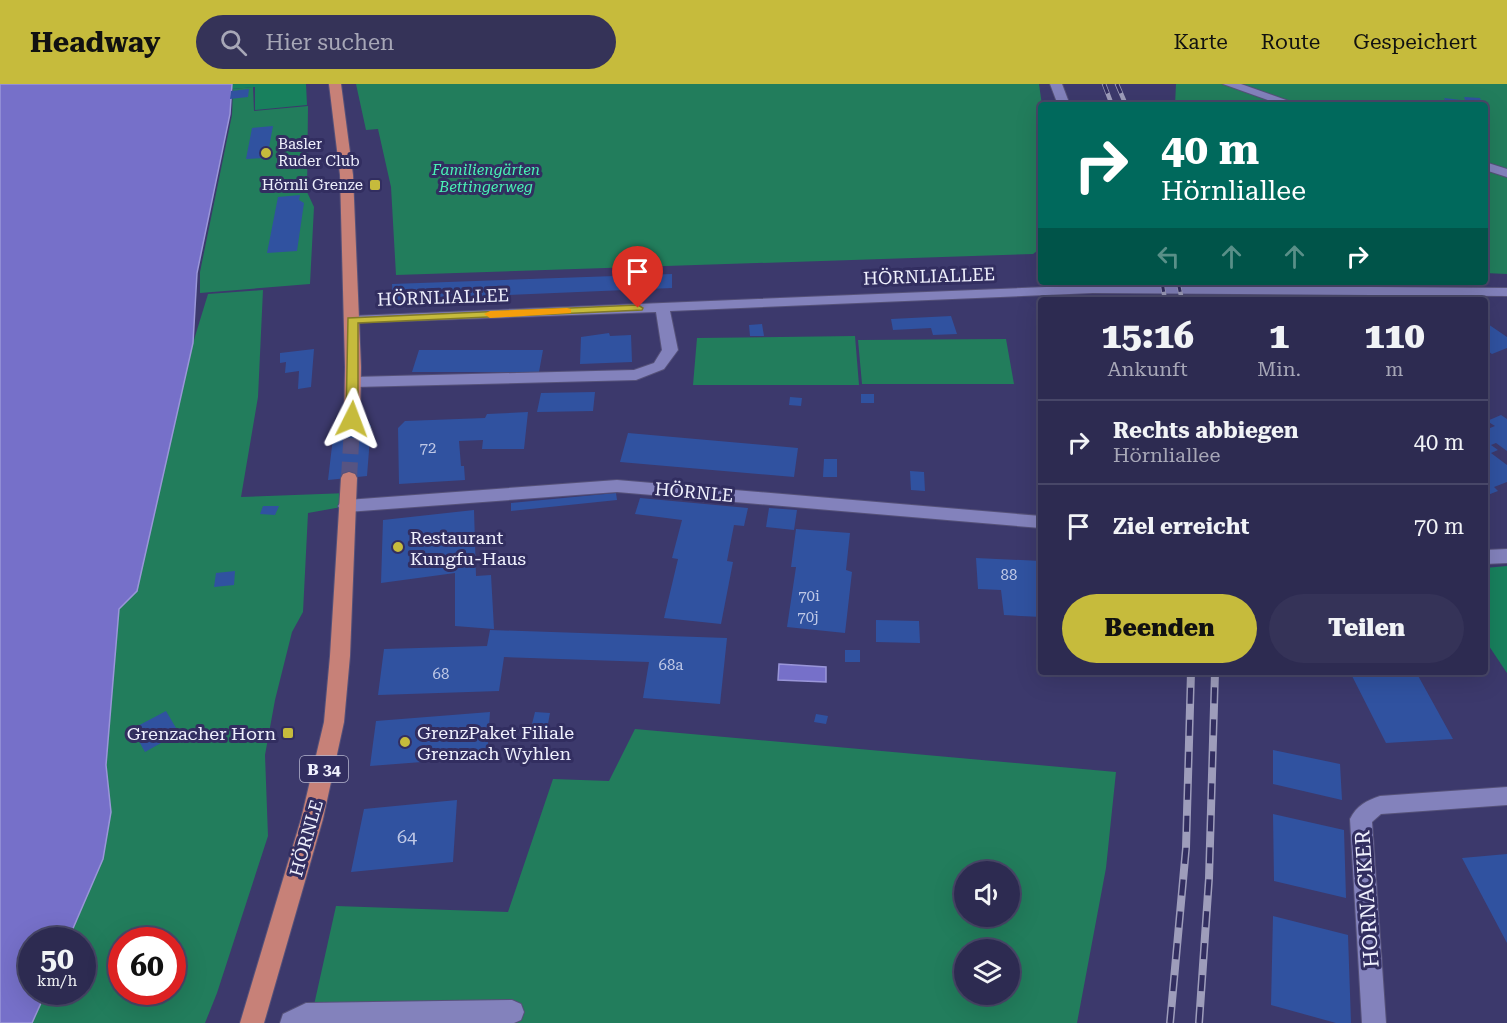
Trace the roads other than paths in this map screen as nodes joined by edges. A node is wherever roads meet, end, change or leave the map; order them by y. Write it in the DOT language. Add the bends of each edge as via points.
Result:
graph roads {
  1 [pos="335,84"];
  2 [pos="1056,84"];
  3 [pos="1229,84"];
  4 [pos="1063,102"];
  5 [pos="1285,102"];
  6 [pos="1488,167"];
  7 [pos="1507,173"];
  8 [pos="1092,286"];
  9 [pos="1507,292"];
  10 [pos="662,307"];
  11 [pos="352,320"];
  12 [pos="354,387"];
  13 [pos="352,428"];
  14 [pos="349,478"];
  15 [pos="347,506"];
  16 [pos="1038,522"];
  17 [pos="1507,556"];
  18 [pos="1488,557"];
  19 [pos="1507,796"];
  20 [pos="512,1012"];
  21 [pos="252,1023"];
  22 [pos="292,1023"];
  23 [pos="1374,1023"];
  1 -- 11 [label="main road" via="344,139"];
  2 -- 4 [label="street"];
  3 -- 5 [label="street"];
  6 -- 7 [label="street"];
  8 -- 9 [label="street, HÖRNLIALLEE"];
  8 -- 10 [label="street, HÖRNLIALLEE"];
  10 -- 11 [label="street, HÖRNLIALLEE"];
  10 -- 12 [label="street" via="670,350 659,366 636,375"];
  11 -- 12 [label="main road"];
  12 -- 13 [label="main road"];
  14 -- 15 [label="main road, HÖRNLE / B 34"];
  15 -- 16 [label="street, HÖRNLE" via="617,486"];
  15 -- 21 [label="main road, HÖRNLE / B 34" via="334,722 312,819"];
  17 -- 18 [label="street"];
  19 -- 23 [label="street, HORNACKER" via="1380,805 1361,819"];
  20 -- 22 [label="street" via="306,1015"];
}
